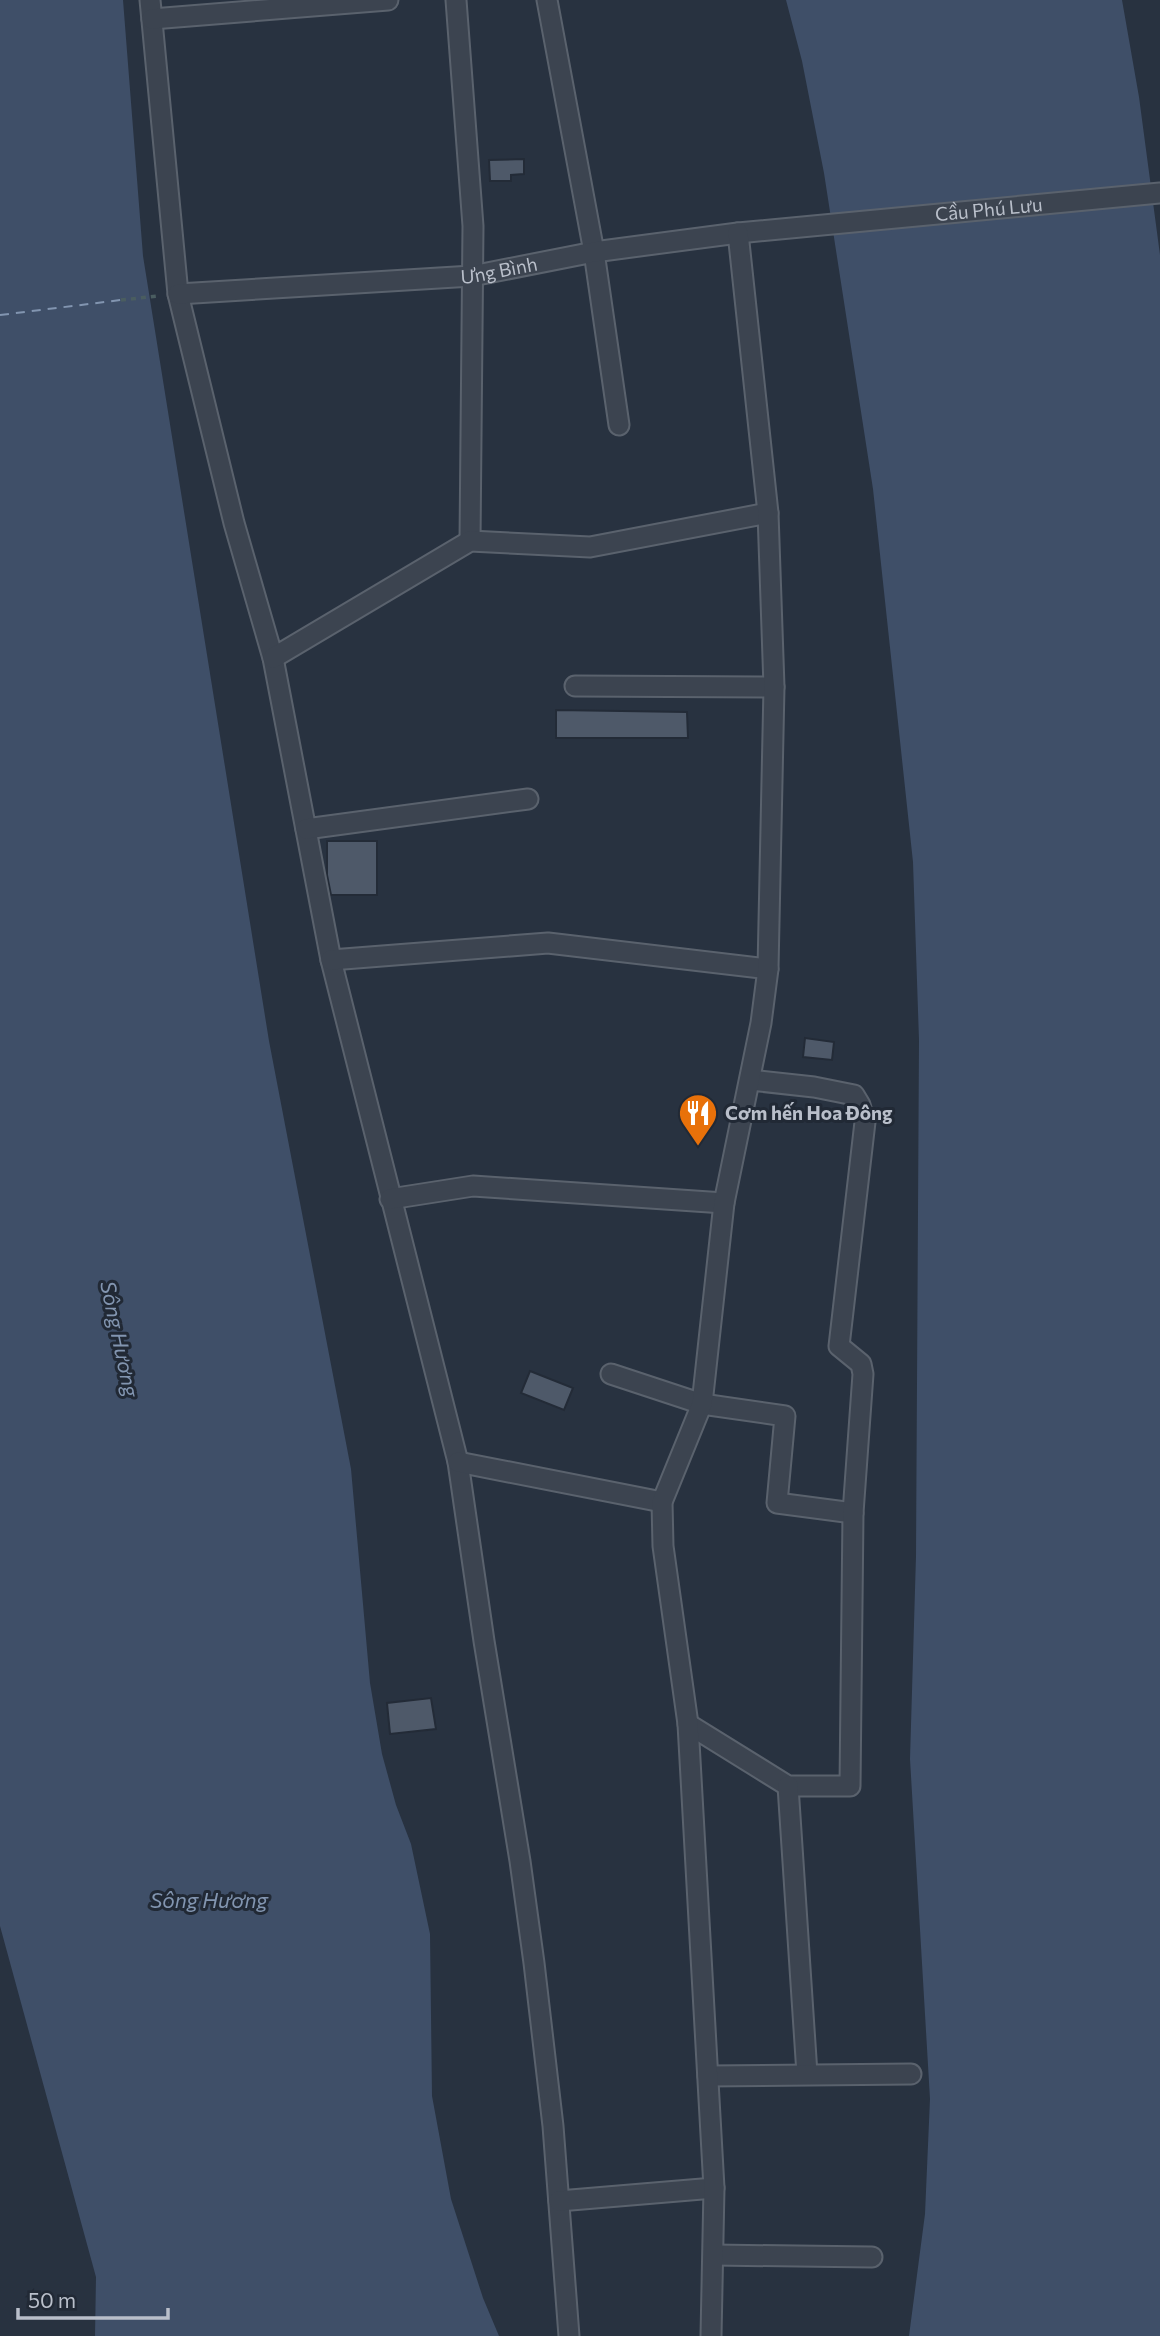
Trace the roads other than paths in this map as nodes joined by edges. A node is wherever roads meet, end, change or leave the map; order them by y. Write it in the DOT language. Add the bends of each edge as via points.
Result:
graph roads {
  1 [pos="388,0"];
  2 [pos="456,0"];
  3 [pos="547,0"];
  4 [pos="151,9"];
  5 [pos="1160,193"];
  6 [pos="817,225"];
  7 [pos="738,233"];
  8 [pos="594,252"];
  9 [pos="472,276"];
  10 [pos="178,294"];
  11 [pos="619,425"];
  12 [pos="768,513"];
  13 [pos="470,541"];
  14 [pos="273,659"];
  15 [pos="575,686"];
  16 [pos="774,687"];
  17 [pos="528,799"];
  18 [pos="306,829"];
  19 [pos="331,960"];
  20 [pos="768,969"];
  21 [pos="750,1080"];
  22 [pos="390,1199"];
  23 [pos="724,1203"];
  24 [pos="611,1374"];
  25 [pos="702,1404"];
  26 [pos="458,1462"];
  27 [pos="662,1502"];
  28 [pos="853,1513"];
  29 [pos="688,1724"];
  30 [pos="788,1786"];
  31 [pos="807,2074"];
  32 [pos="911,2074"];
  33 [pos="708,2076"];
  34 [pos="714,2188"];
  35 [pos="559,2201"];
  36 [pos="714,2255"];
  37 [pos="872,2257"];
  38 [pos="569,2336"];
  39 [pos="711,2336"];
  1 -- 4 [label="street"];
  2 -- 9 [label="street" via="473,226"];
  3 -- 8 [label="street"];
  4 -- 10 [label="street"];
  5 -- 6 [label="street, Cầu Phú Lưu"];
  6 -- 7 [label="street, Ưng Bình"];
  7 -- 8 [label="street, Ưng Bình"];
  7 -- 12 [label="street"];
  8 -- 9 [label="street, Ưng Bình"];
  8 -- 11 [label="street"];
  9 -- 10 [label="street, Ưng Bình"];
  9 -- 13 [label="street"];
  10 -- 14 [label="street"];
  12 -- 13 [label="street" via="590,547"];
  12 -- 16 [label="street"];
  13 -- 14 [label="street"];
  14 -- 18 [label="street"];
  15 -- 16 [label="street"];
  16 -- 20 [label="street"];
  17 -- 18 [label="street"];
  18 -- 19 [label="street"];
  19 -- 20 [label="street" via="548,943"];
  19 -- 22 [label="street"];
  20 -- 21 [label="street"];
  21 -- 23 [label="street"];
  21 -- 28 [label="street" via="854,1095 865,1122 839,1346 861,1364 863,1374"];
  22 -- 23 [label="street" via="474,1186"];
  22 -- 26 [label="street"];
  23 -- 25 [label="street"];
  24 -- 25 [label="street"];
  25 -- 27 [label="street"];
  25 -- 28 [label="street" via="785,1416 777,1503"];
  26 -- 27 [label="street"];
  26 -- 35 [label="street" via="520,1861"];
  27 -- 29 [label="street" via="663,1546"];
  28 -- 30 [label="street" via="850,1786"];
  29 -- 30 [label="street"];
  29 -- 33 [label="street"];
  30 -- 31 [label="street"];
  31 -- 32 [label="street"];
  31 -- 33 [label="street"];
  33 -- 34 [label="street"];
  34 -- 35 [label="street"];
  34 -- 36 [label="street"];
  35 -- 38 [label="street"];
  36 -- 37 [label="street"];
  36 -- 39 [label="street"];
}
